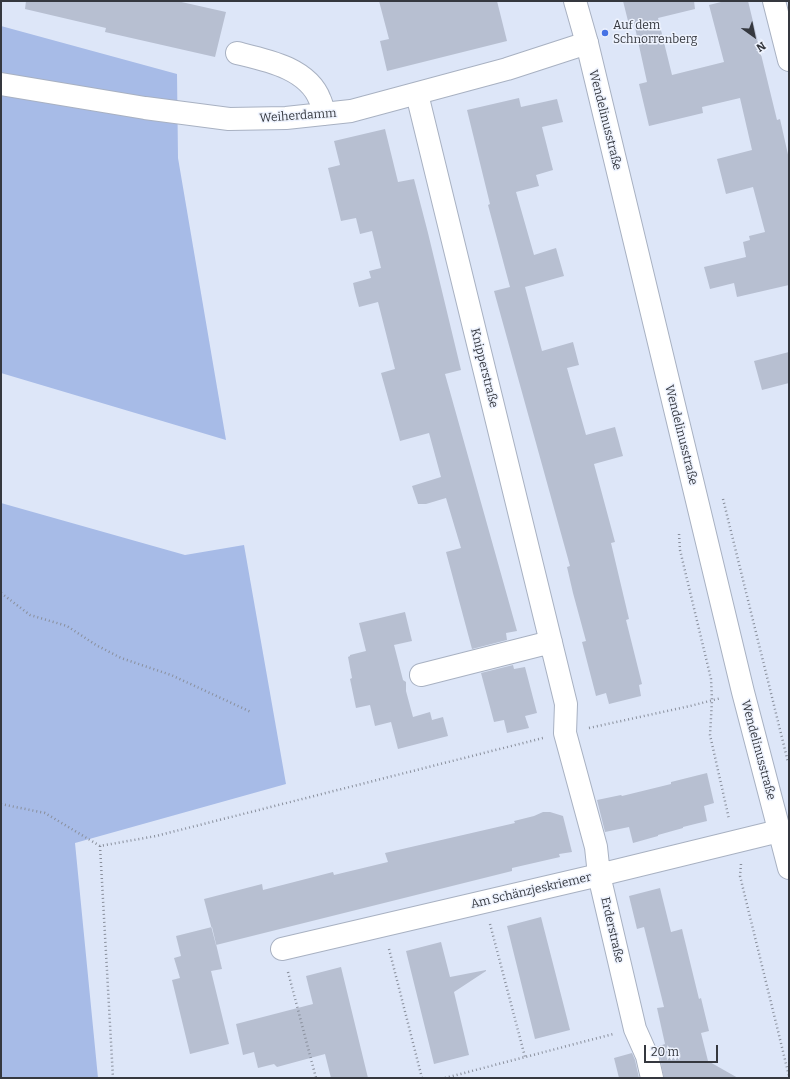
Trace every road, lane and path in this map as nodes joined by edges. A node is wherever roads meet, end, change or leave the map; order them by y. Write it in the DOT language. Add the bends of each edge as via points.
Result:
graph roads {
  1 [pos="575,1"];
  2 [pos="774,1"];
  3 [pos="587,43"];
  4 [pos="237,53"];
  5 [pos="789,60"];
  6 [pos="1,84"];
  7 [pos="417,94"];
  8 [pos="324,114"];
  9 [pos="679,530"];
  10 [pos="1,593"];
  11 [pos="551,642"];
  12 [pos="421,676"];
  13 [pos="743,692"];
  14 [pos="712,700"];
  15 [pos="251,712"];
  16 [pos="565,733"];
  17 [pos="1,804"];
  18 [pos="779,831"];
  19 [pos="735,842"];
  20 [pos="100,846"];
  21 [pos="789,868"];
  22 [pos="599,875"];
  23 [pos="485,902"];
  24 [pos="384,925"];
  25 [pos="282,949"];
  26 [pos="635,1028"];
  27 [pos="524,1057"];
  28 [pos="789,1076"];
  29 [pos="113,1078"];
  30 [pos="316,1078"];
  31 [pos="422,1078"];
  32 [pos="445,1078"];
  33 [pos="652,1078"];
  1 -- 3 [label="street, Wendelinusstraße"];
  2 -- 5 [label="street"];
  3 -- 7 [label="street, Weiherdamm"];
  3 -- 13 [label="street, Wendelinusstraße"];
  4 -- 8 [label="street" via="269,61 295,72 311,84 320,99"];
  6 -- 8 [label="street, Weiherdamm" via="229,119"];
  7 -- 8 [label="street, Weiherdamm" via="351,111"];
  7 -- 11 [label="street, Knipperstraße"];
  9 -- 14 [label="path" via="680,550 711,679"];
  10 -- 15 [label="path" via="30,615 67,626 121,658 171,675"];
  11 -- 12 [label="street"];
  11 -- 16 [label="street, Knipperstraße" via="566,704"];
  13 -- 14 [label="path"];
  13 -- 18 [label="street, Wendelinusstraße"];
  14 -- 16 [label="path"];
  14 -- 19 [label="path" via="710,735"];
  16 -- 20 [label="path" via="156,836"];
  16 -- 22 [label="street, Erderstraße" via="596,847"];
  17 -- 20 [label="path" via="45,813"];
  18 -- 19 [label="street, Am Schänzjeskriemer"];
  18 -- 21 [label="street, Wendelinusstraße"];
  19 -- 22 [label="street, Am Schänzjeskriemer"];
  19 -- 28 [label="path" via="741,860 740,876"];
  20 -- 29 [label="path"];
  22 -- 23 [label="street, Am Schänzjeskriemer"];
  22 -- 26 [label="street, Erderstraße"];
  23 -- 24 [label="street, Am Schänzjeskriemer"];
  23 -- 27 [label="path"];
  24 -- 25 [label="street, Am Schänzjeskriemer"];
  24 -- 31 [label="path"];
  25 -- 30 [label="path"];
  26 -- 27 [label="path"];
  26 -- 33 [label="street, Erderstraße" via="647,1056"];
  27 -- 32 [label="path"];
}
